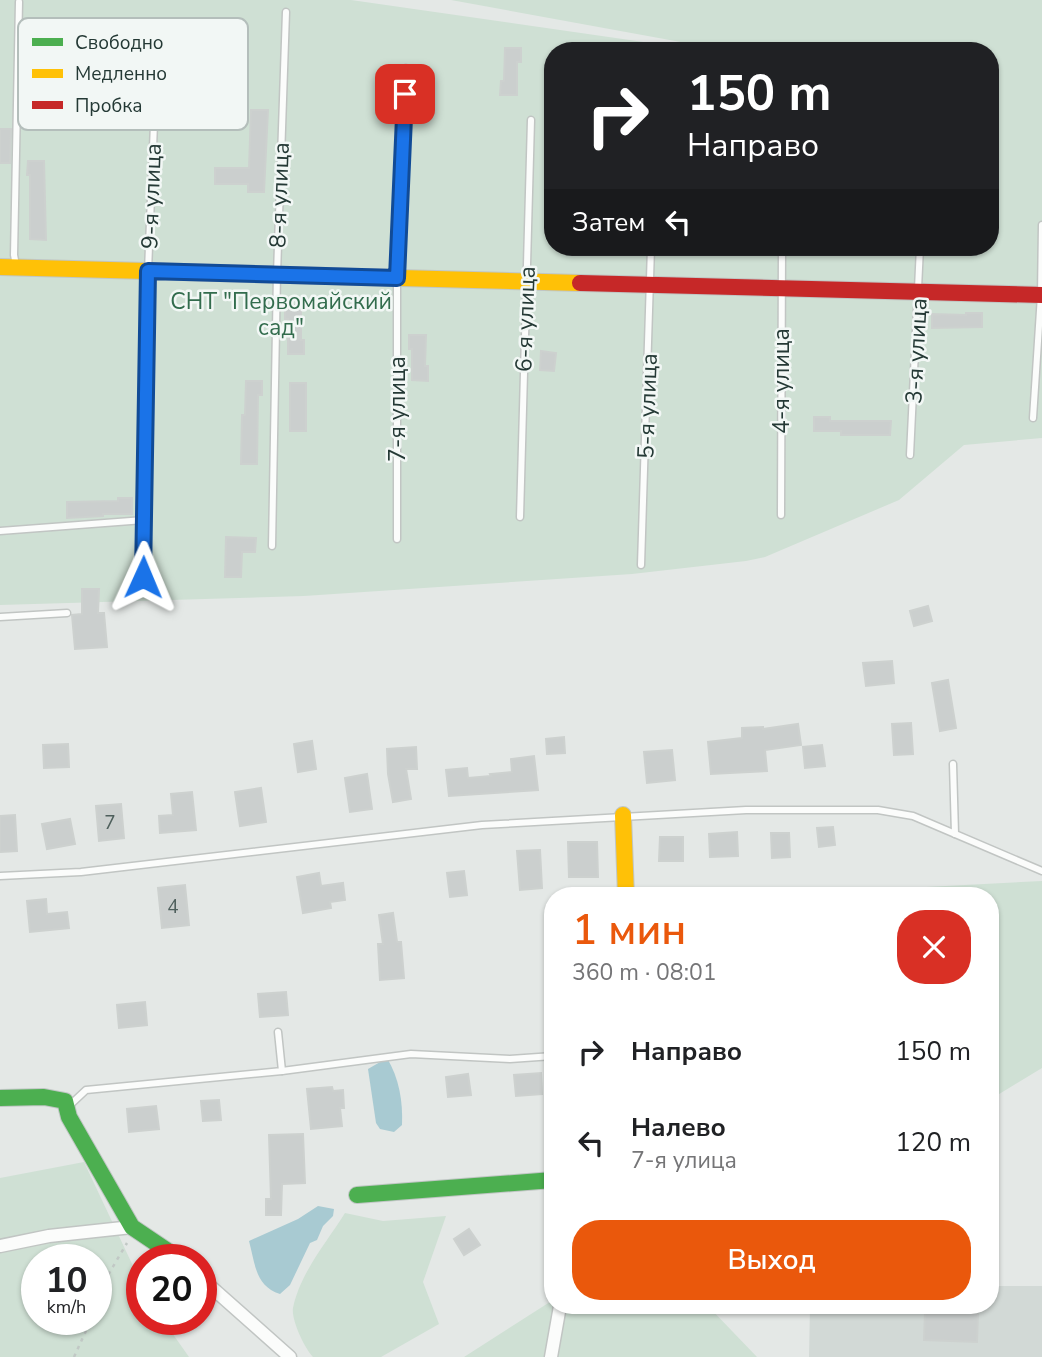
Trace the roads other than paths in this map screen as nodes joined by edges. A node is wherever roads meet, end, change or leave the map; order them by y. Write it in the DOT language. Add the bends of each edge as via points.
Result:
graph roads {
  1 [pos="286,12"];
  2 [pos="18,53"];
  3 [pos="406,68"];
  4 [pos="531,120"];
  5 [pos="154,130"];
  6 [pos="1042,225"];
  7 [pos="651,256"];
  8 [pos="782,256"];
  9 [pos="920,256"];
  10 [pos="8,267"];
  11 [pos="148,271"];
  12 [pos="277,275"];
  13 [pos="397,278"];
  14 [pos="526,281"];
  15 [pos="650,286"];
  16 [pos="780,288"];
  17 [pos="919,290"];
  18 [pos="1041,295"];
  19 [pos="1033,418"];
  20 [pos="910,455"];
  21 [pos="781,515"];
  22 [pos="520,517"];
  23 [pos="144,520"];
  24 [pos="0,531"];
  25 [pos="397,539"];
  26 [pos="272,546"];
  27 [pos="641,565"];
  28 [pos="143,577"];
  29 [pos="67,613"];
  30 [pos="0,617"];
  31 [pos="953,764"];
  32 [pos="623,816"];
  33 [pos="954,834"];
  34 [pos="1042,871"];
  35 [pos="0,876"];
  36 [pos="626,887"];
  37 [pos="278,1032"];
  38 [pos="544,1057"];
  39 [pos="282,1071"];
  40 [pos="0,1098"];
  41 [pos="69,1117"];
  42 [pos="544,1181"];
  43 [pos="357,1195"];
  44 [pos="135,1229"];
  45 [pos="157,1244"];
  46 [pos="0,1246"];
  47 [pos="217,1292"];
  48 [pos="559,1314"];
  49 [pos="290,1357"];
  50 [pos="551,1357"];
  1 -- 12 [label="lane, 8-я улица"];
  2 -- 10 [label="lane" via="14,255"];
  3 -- 13 [label="lane, 7-я улица"];
  4 -- 14 [label="lane, 6-я улица"];
  5 -- 11 [label="lane, 9-я улица"];
  6 -- 18 [label="lane"];
  7 -- 15 [label="lane, 5-я улица"];
  8 -- 16 [label="lane, 4-я улица"];
  9 -- 17 [label="lane, 3-я улица"];
  10 -- 11 [label="street"];
  11 -- 12 [label="street"];
  11 -- 23 [label="lane, 9-я улица"];
  12 -- 13 [label="street"];
  12 -- 26 [label="lane, 8-я улица"];
  13 -- 14 [label="street"];
  13 -- 25 [label="lane, 7-я улица"];
  14 -- 15 [label="street"];
  14 -- 22 [label="lane, 6-я улица"];
  15 -- 16 [label="street"];
  15 -- 27 [label="lane, 5-я улица"];
  16 -- 17 [label="street"];
  16 -- 21 [label="lane, 4-я улица"];
  17 -- 18 [label="street"];
  17 -- 20 [label="lane, 3-я улица"];
  18 -- 19 [label="lane"];
  23 -- 24 [label="lane"];
  23 -- 28 [label="lane, 9-я улица"];
  29 -- 30 [label="lane"];
  31 -- 33 [label="lane"];
  32 -- 33 [label="lane" via="878,810 913,816"];
  32 -- 35 [label="lane" via="482,825 94,870"];
  32 -- 36 [label="street"];
  33 -- 34 [label="lane"];
  37 -- 39 [label="lane"];
  38 -- 39 [label="lane" via="411,1054"];
  39 -- 41 [label="lane" via="86,1090 69,1106"];
  40 -- 41 [label="street" via="65,1101"];
  41 -- 44 [label="street"];
  42 -- 43 [label="street"];
  44 -- 45 [label="street"];
  44 -- 46 [label="street" via="49,1236"];
  47 -- 49 [label="street"];
  48 -- 50 [label="street"];
}
